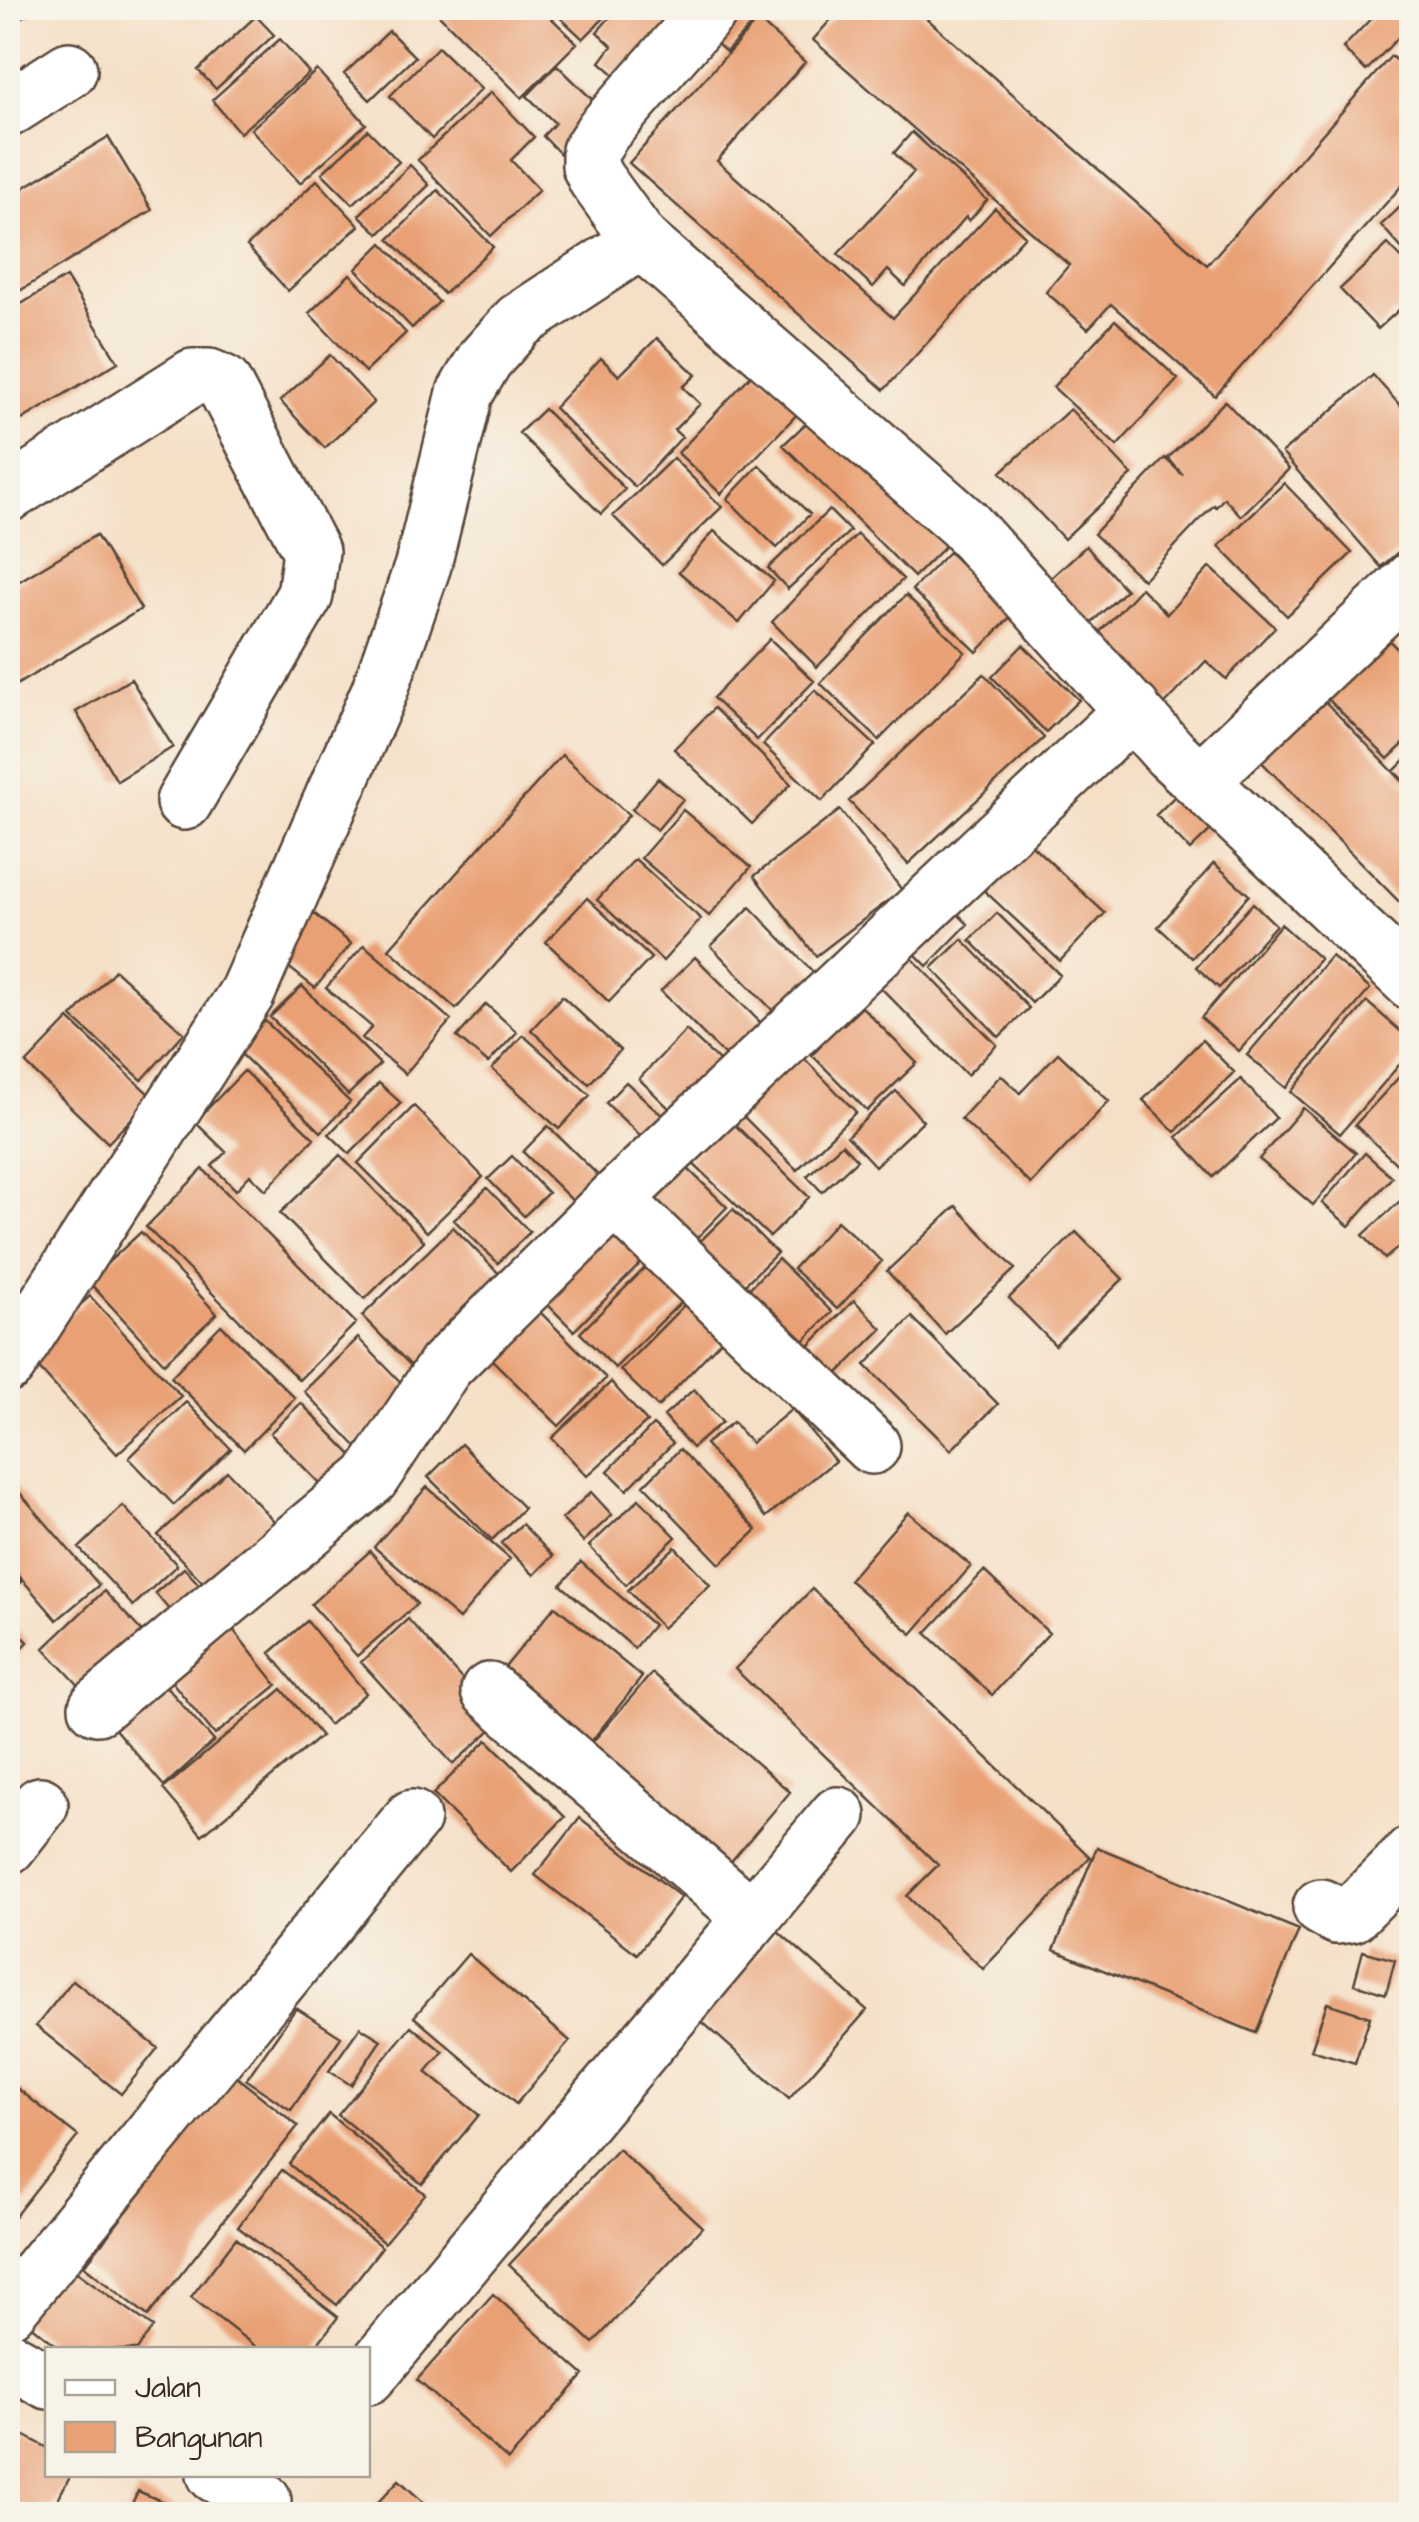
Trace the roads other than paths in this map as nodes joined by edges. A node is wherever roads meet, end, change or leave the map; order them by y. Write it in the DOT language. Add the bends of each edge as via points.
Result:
graph roads {
  1 [pos="711,8"];
  2 [pos="69,70"];
  3 [pos="8,109"];
  4 [pos="641,242"];
  5 [pos="8,494"];
  6 [pos="1412,580"];
  7 [pos="1133,710"];
  8 [pos="1200,781"];
  9 [pos="184,802"];
  10 [pos="1412,982"];
  11 [pos="615,1200"];
  12 [pos="8,1364"];
  13 [pos="872,1446"];
  14 [pos="488,1691"];
  15 [pos="98,1707"];
  16 [pos="838,1816"];
  17 [pos="412,1818"];
  18 [pos="1412,1854"];
  19 [pos="1321,1907"];
  20 [pos="752,1917"];
  21 [pos="8,2310"];
  22 [pos="8,2358"];
  23 [pos="370,2374"];
  24 [pos="45,2379"];
  25 [pos="221,2477"];
  26 [pos="267,2497"];
  1 -- 4 [label="street" via="590,151 596,179"];
  2 -- 3 [label="street"];
  4 -- 7 [label="street" via="964,524"];
  4 -- 12 [label="street" via="519,321 465,393 423,565 379,692 247,993"];
  5 -- 9 [label="street" via="193,377 224,383 311,552 305,595"];
  6 -- 8 [label="street"];
  7 -- 8 [label="street"];
  7 -- 11 [label="street"];
  8 -- 10 [label="street"];
  11 -- 13 [label="street"];
  11 -- 15 [label="street" via="445,1366 371,1478"];
  14 -- 20 [label="street"];
  16 -- 20 [label="street"];
  17 -- 21 [label="street"];
  18 -- 19 [label="street" via="1352,1914 1337,1916"];
  20 -- 23 [label="street"];
  22 -- 24 [label="street"];
  25 -- 26 [label="street"];
}
